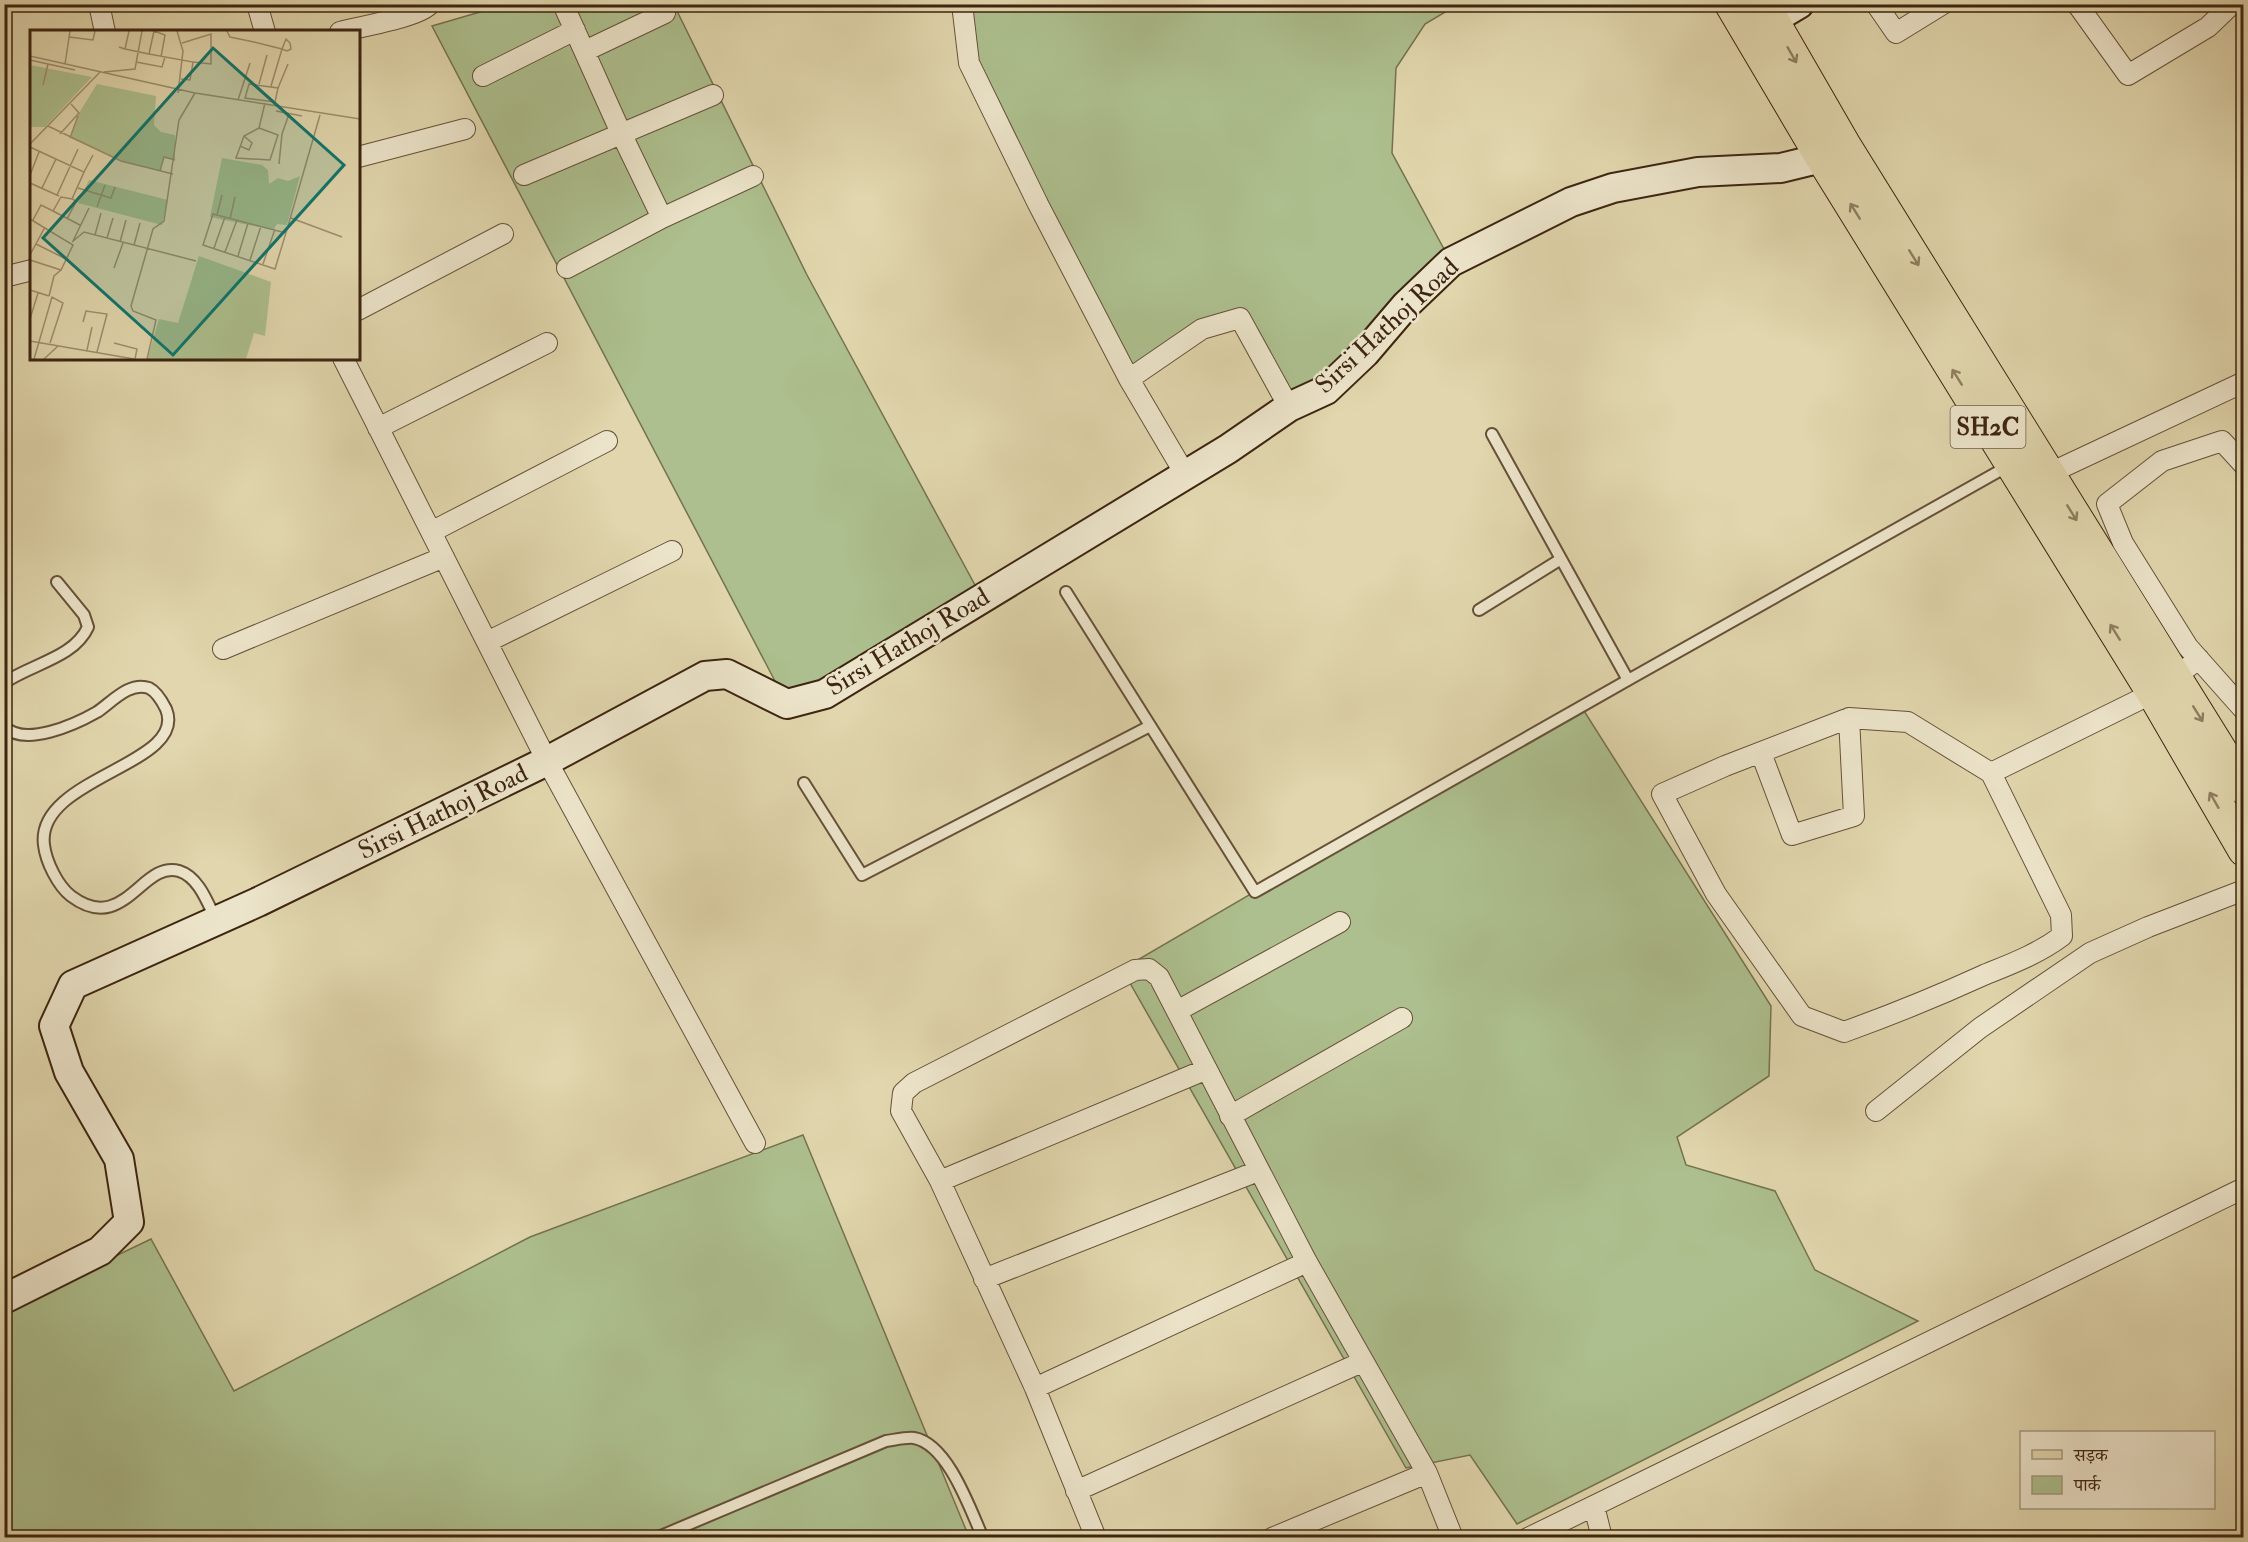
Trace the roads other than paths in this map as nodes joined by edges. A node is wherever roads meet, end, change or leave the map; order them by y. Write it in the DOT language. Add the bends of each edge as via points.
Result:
graph roads {
  1 [pos="99,4"];
  2 [pos="257,4"];
  3 [pos="430,4"];
  4 [pos="563,4"];
  5 [pos="962,4"];
  6 [pos="1731,4"];
  7 [pos="1799,4"];
  8 [pos="1876,4"];
  9 [pos="1943,4"];
  10 [pos="2077,4"];
  11 [pos="2232,4"];
  12 [pos="665,13"];
  13 [pos="1761,20"];
  14 [pos="105,30"];
  15 [pos="264,30"];
  16 [pos="348,30"];
  17 [pos="575,30"];
  18 [pos="585,51"];
  19 [pos="483,76"];
  20 [pos="713,95"];
  21 [pos="465,129"];
  22 [pos="621,133"];
  23 [pos="1834,152"];
  24 [pos="360,157"];
  25 [pos="524,175"];
  26 [pos="753,176"];
  27 [pos="662,218"];
  28 [pos="503,234"];
  29 [pos="567,268"];
  30 [pos="30,270"];
  31 [pos="4,277"];
  32 [pos="360,309"];
  33 [pos="547,343"];
  34 [pos="344,360"];
  35 [pos="1129,379"];
  36 [pos="2244,382"];
  37 [pos="1289,407"];
  38 [pos="378,428"];
  39 [pos="1492,434"];
  40 [pos="607,441"];
  41 [pos="2027,461"];
  42 [pos="2244,465"];
  43 [pos="1185,474"];
  44 [pos="431,532"];
  45 [pos="672,551"];
  46 [pos="444,557"];
  47 [pos="1561,559"];
  48 [pos="57,582"];
  49 [pos="1066,592"];
  50 [pos="1479,610"];
  51 [pos="486,642"];
  52 [pos="224,649"];
  53 [pos="2176,677"];
  54 [pos="1628,680"];
  55 [pos="4,684"];
  56 [pos="2244,710"];
  57 [pos="1849,718"];
  58 [pos="4,726"];
  59 [pos="1150,726"];
  60 [pos="1761,753"];
  61 [pos="547,761"];
  62 [pos="1991,773"];
  63 [pos="804,783"];
  64 [pos="2244,788"];
  65 [pos="2244,850"];
  66 [pos="2244,890"];
  67 [pos="216,921"];
  68 [pos="1340,922"];
  69 [pos="1177,1011"];
  70 [pos="1402,1018"];
  71 [pos="1207,1069"];
  72 [pos="1876,1111"];
  73 [pos="1230,1116"];
  74 [pos="755,1143"];
  75 [pos="1258,1172"];
  76 [pos="940,1181"];
  77 [pos="2244,1188"];
  78 [pos="1307,1262"];
  79 [pos="984,1279"];
  80 [pos="4,1299"];
  81 [pos="1362,1362"];
  82 [pos="1035,1388"];
  83 [pos="1427,1473"];
  84 [pos="1076,1491"];
  85 [pos="1594,1506"];
  86 [pos="656,1538"];
  87 [pos="983,1538"];
  88 [pos="1096,1538"];
  89 [pos="1272,1538"];
  90 [pos="1453,1538"];
  91 [pos="1528,1538"];
  92 [pos="1602,1538"];
  1 -- 14 [label="street"];
  2 -- 15 [label="street"];
  3 -- 16 [label="street" via="415,13"];
  4 -- 17 [label="street"];
  5 -- 35 [label="street" via="969,63"];
  6 -- 13 [label="main road, SH2C"];
  7 -- 13 [label="street"];
  8 -- 9 [label="street" via="1896,33"];
  10 -- 11 [label="street" via="2128,75 2208,27"];
  12 -- 18 [label="street"];
  13 -- 23 [label="main road, SH2C"];
  17 -- 18 [label="street"];
  17 -- 19 [label="street"];
  18 -- 22 [label="street"];
  20 -- 22 [label="street"];
  21 -- 24 [label="street"];
  22 -- 25 [label="street"];
  22 -- 27 [label="street"];
  23 -- 37 [label="street, Sirsi Hathoj Road" via="1781,168 1698,172 1613,188 1571,202 1451,262 1326,390"];
  23 -- 41 [label="main road, SH2C"];
  26 -- 27 [label="street"];
  27 -- 29 [label="street"];
  28 -- 32 [label="street"];
  30 -- 31 [label="street"];
  33 -- 38 [label="street"];
  34 -- 38 [label="street"];
  35 -- 37 [label="street" via="1202,328 1240,318"];
  35 -- 43 [label="street"];
  36 -- 41 [label="street"];
  37 -- 43 [label="street, Sirsi Hathoj Road"];
  38 -- 44 [label="street"];
  39 -- 47 [label="lane"];
  40 -- 44 [label="street"];
  41 -- 53 [label="main road, SH2C"];
  41 -- 54 [label="lane"];
  42 -- 53 [label="street" via="2222,441 2162,461 2107,504 2123,543 2188,647"];
  43 -- 61 [label="street, Sirsi Hathoj Road" via="825,694 787,704 727,674 705,676"];
  44 -- 46 [label="street"];
  45 -- 51 [label="street"];
  46 -- 51 [label="street"];
  46 -- 52 [label="street"];
  47 -- 50 [label="lane"];
  47 -- 54 [label="lane"];
  48 -- 55 [label="lane" via="84,615 88,627 83,637 73,647"];
  49 -- 59 [label="lane"];
  51 -- 61 [label="street"];
  53 -- 56 [label="street"];
  53 -- 62 [label="street"];
  53 -- 64 [label="main road, SH2C, one-way"];
  65 -- 53 [label="main road, SH2C, one-way"];
  54 -- 59 [label="lane" via="1255,892"];
  57 -- 60 [label="street"];
  57 -- 60 [label="street" via="1854,816 1792,835"];
  57 -- 62 [label="street" via="1908,722"];
  58 -- 67 [label="lane" via="21,736 46,733 96,712 135,688 148,688 162,699 169,717 164,735 151,749 71,795 52,813 44,830 44,846 52,870 66,892 84,905 104,909 166,871 179,870 200,889"];
  59 -- 63 [label="lane" via="862,876"];
  60 -- 62 [label="street" via="1662,794 1716,894 1802,1016 1844,1032 2013,963 2062,936 2061,915"];
  61 -- 67 [label="street, Sirsi Hathoj Road"];
  61 -- 74 [label="street"];
  66 -- 72 [label="street" via="2090,952 1980,1028"];
  67 -- 80 [label="street, Sirsi Hathoj Road" via="73,985 54,1026 69,1072 119,1159 129,1222 100,1251"];
  68 -- 69 [label="street"];
  69 -- 71 [label="street"];
  69 -- 76 [label="street" via="1159,977 1149,969 1135,970 914,1083 903,1093 901,1111"];
  70 -- 73 [label="street"];
  71 -- 73 [label="street"];
  71 -- 76 [label="street"];
  73 -- 75 [label="street"];
  75 -- 78 [label="street"];
  75 -- 79 [label="street"];
  76 -- 79 [label="street"];
  77 -- 85 [label="street"];
  78 -- 81 [label="street"];
  78 -- 82 [label="street"];
  79 -- 82 [label="street"];
  81 -- 83 [label="street"];
  81 -- 84 [label="street"];
  82 -- 84 [label="street"];
  83 -- 89 [label="street"];
  83 -- 90 [label="street"];
  84 -- 88 [label="street"];
  85 -- 91 [label="street"];
  85 -- 92 [label="street"];
  86 -- 87 [label="lane" via="886,1441 914,1438 938,1451 959,1484"];
}
